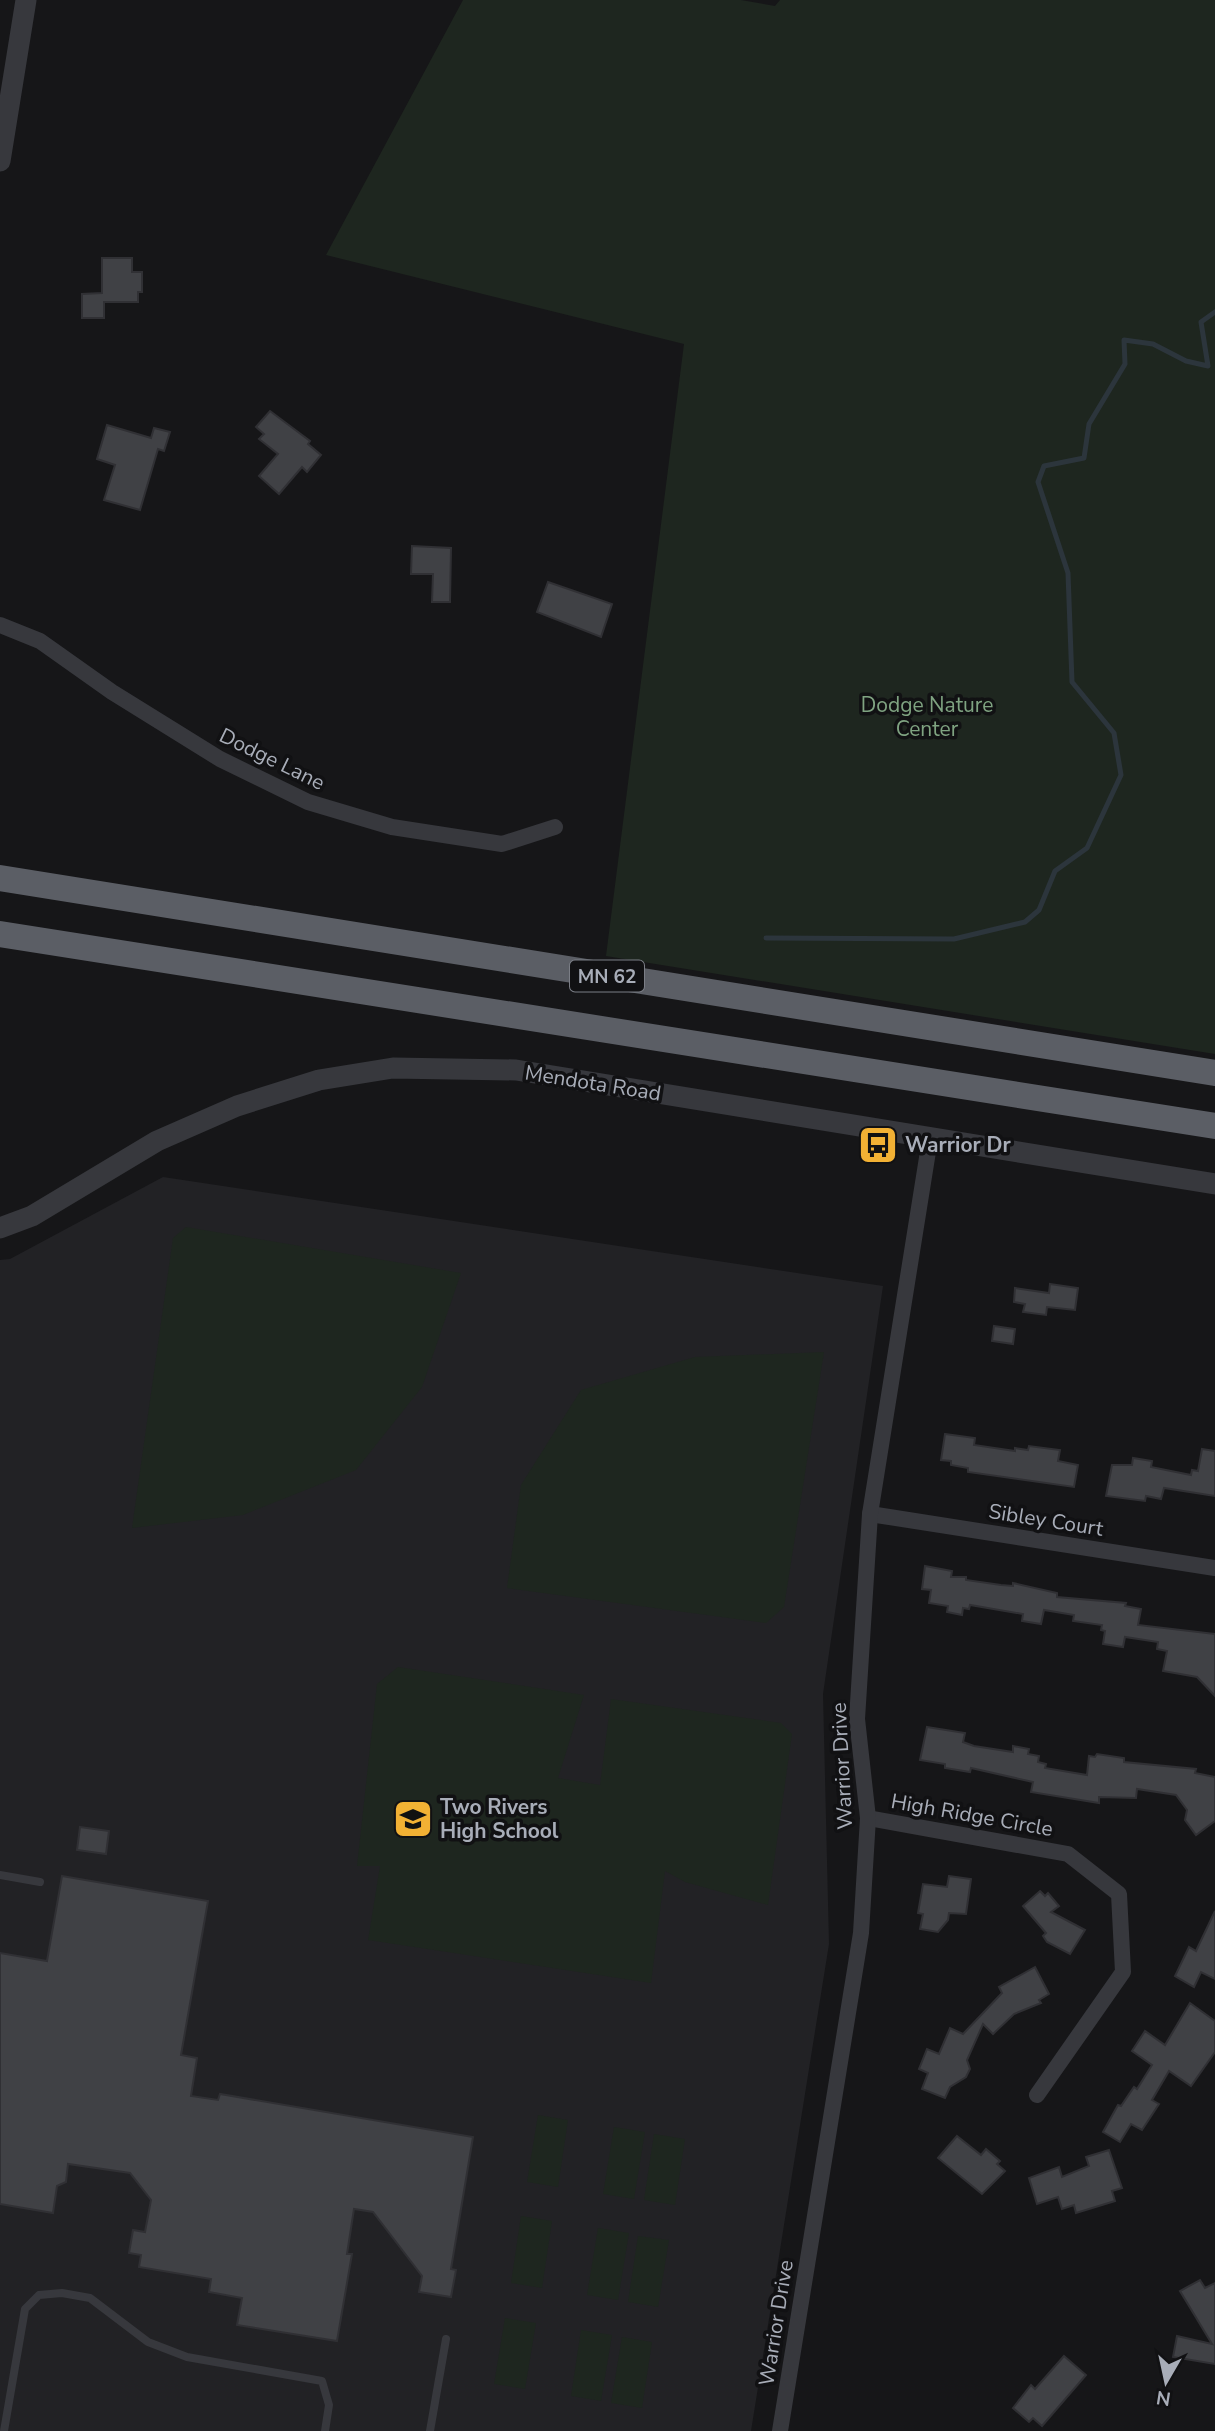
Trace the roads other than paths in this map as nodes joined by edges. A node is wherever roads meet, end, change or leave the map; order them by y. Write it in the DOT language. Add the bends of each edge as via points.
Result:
graph roads {
  1 [pos="26,0"];
  2 [pos="0,161"];
  3 [pos="0,625"];
  4 [pos="555,827"];
  5 [pos="0,878"];
  6 [pos="0,933"];
  7 [pos="1215,1073"];
  8 [pos="1215,1126"];
  9 [pos="930,1139"];
  10 [pos="1215,1184"];
  11 [pos="0,1228"];
  12 [pos="870,1514"];
  13 [pos="1215,1568"];
  14 [pos="869,1818"];
  15 [pos="0,1875"];
  16 [pos="40,1882"];
  17 [pos="1037,2095"];
  18 [pos="446,2339"];
  19 [pos="4,2431"];
  20 [pos="325,2431"];
  21 [pos="430,2431"];
  22 [pos="780,2431"];
  1 -- 2 [label="street"];
  3 -- 4 [label="street, Dodge Lane" via="40,641 220,759 308,802 392,827 502,844"];
  5 -- 7 [label="highway, MN 62"];
  6 -- 8 [label="highway"];
  9 -- 10 [label="street, Mendota Road"];
  9 -- 11 [label="street, Mendota Road" via="516,1070 393,1068 319,1080 237,1106 157,1141 32,1216"];
  9 -- 12 [label="street, Warrior Drive"];
  12 -- 13 [label="street, Sibley Court"];
  12 -- 14 [label="street, Warrior Drive" via="857,1719"];
  14 -- 17 [label="street, High Ridge Circle" via="1068,1854 1119,1894 1123,1972"];
  14 -- 22 [label="street, Warrior Drive" via="861,1933"];
  15 -- 16 [label="lane"];
  18 -- 21 [label="lane"];
  19 -- 20 [label="lane" via="25,2308 39,2295 62,2293 90,2298 148,2342 187,2357 321,2381 329,2405"];
}
